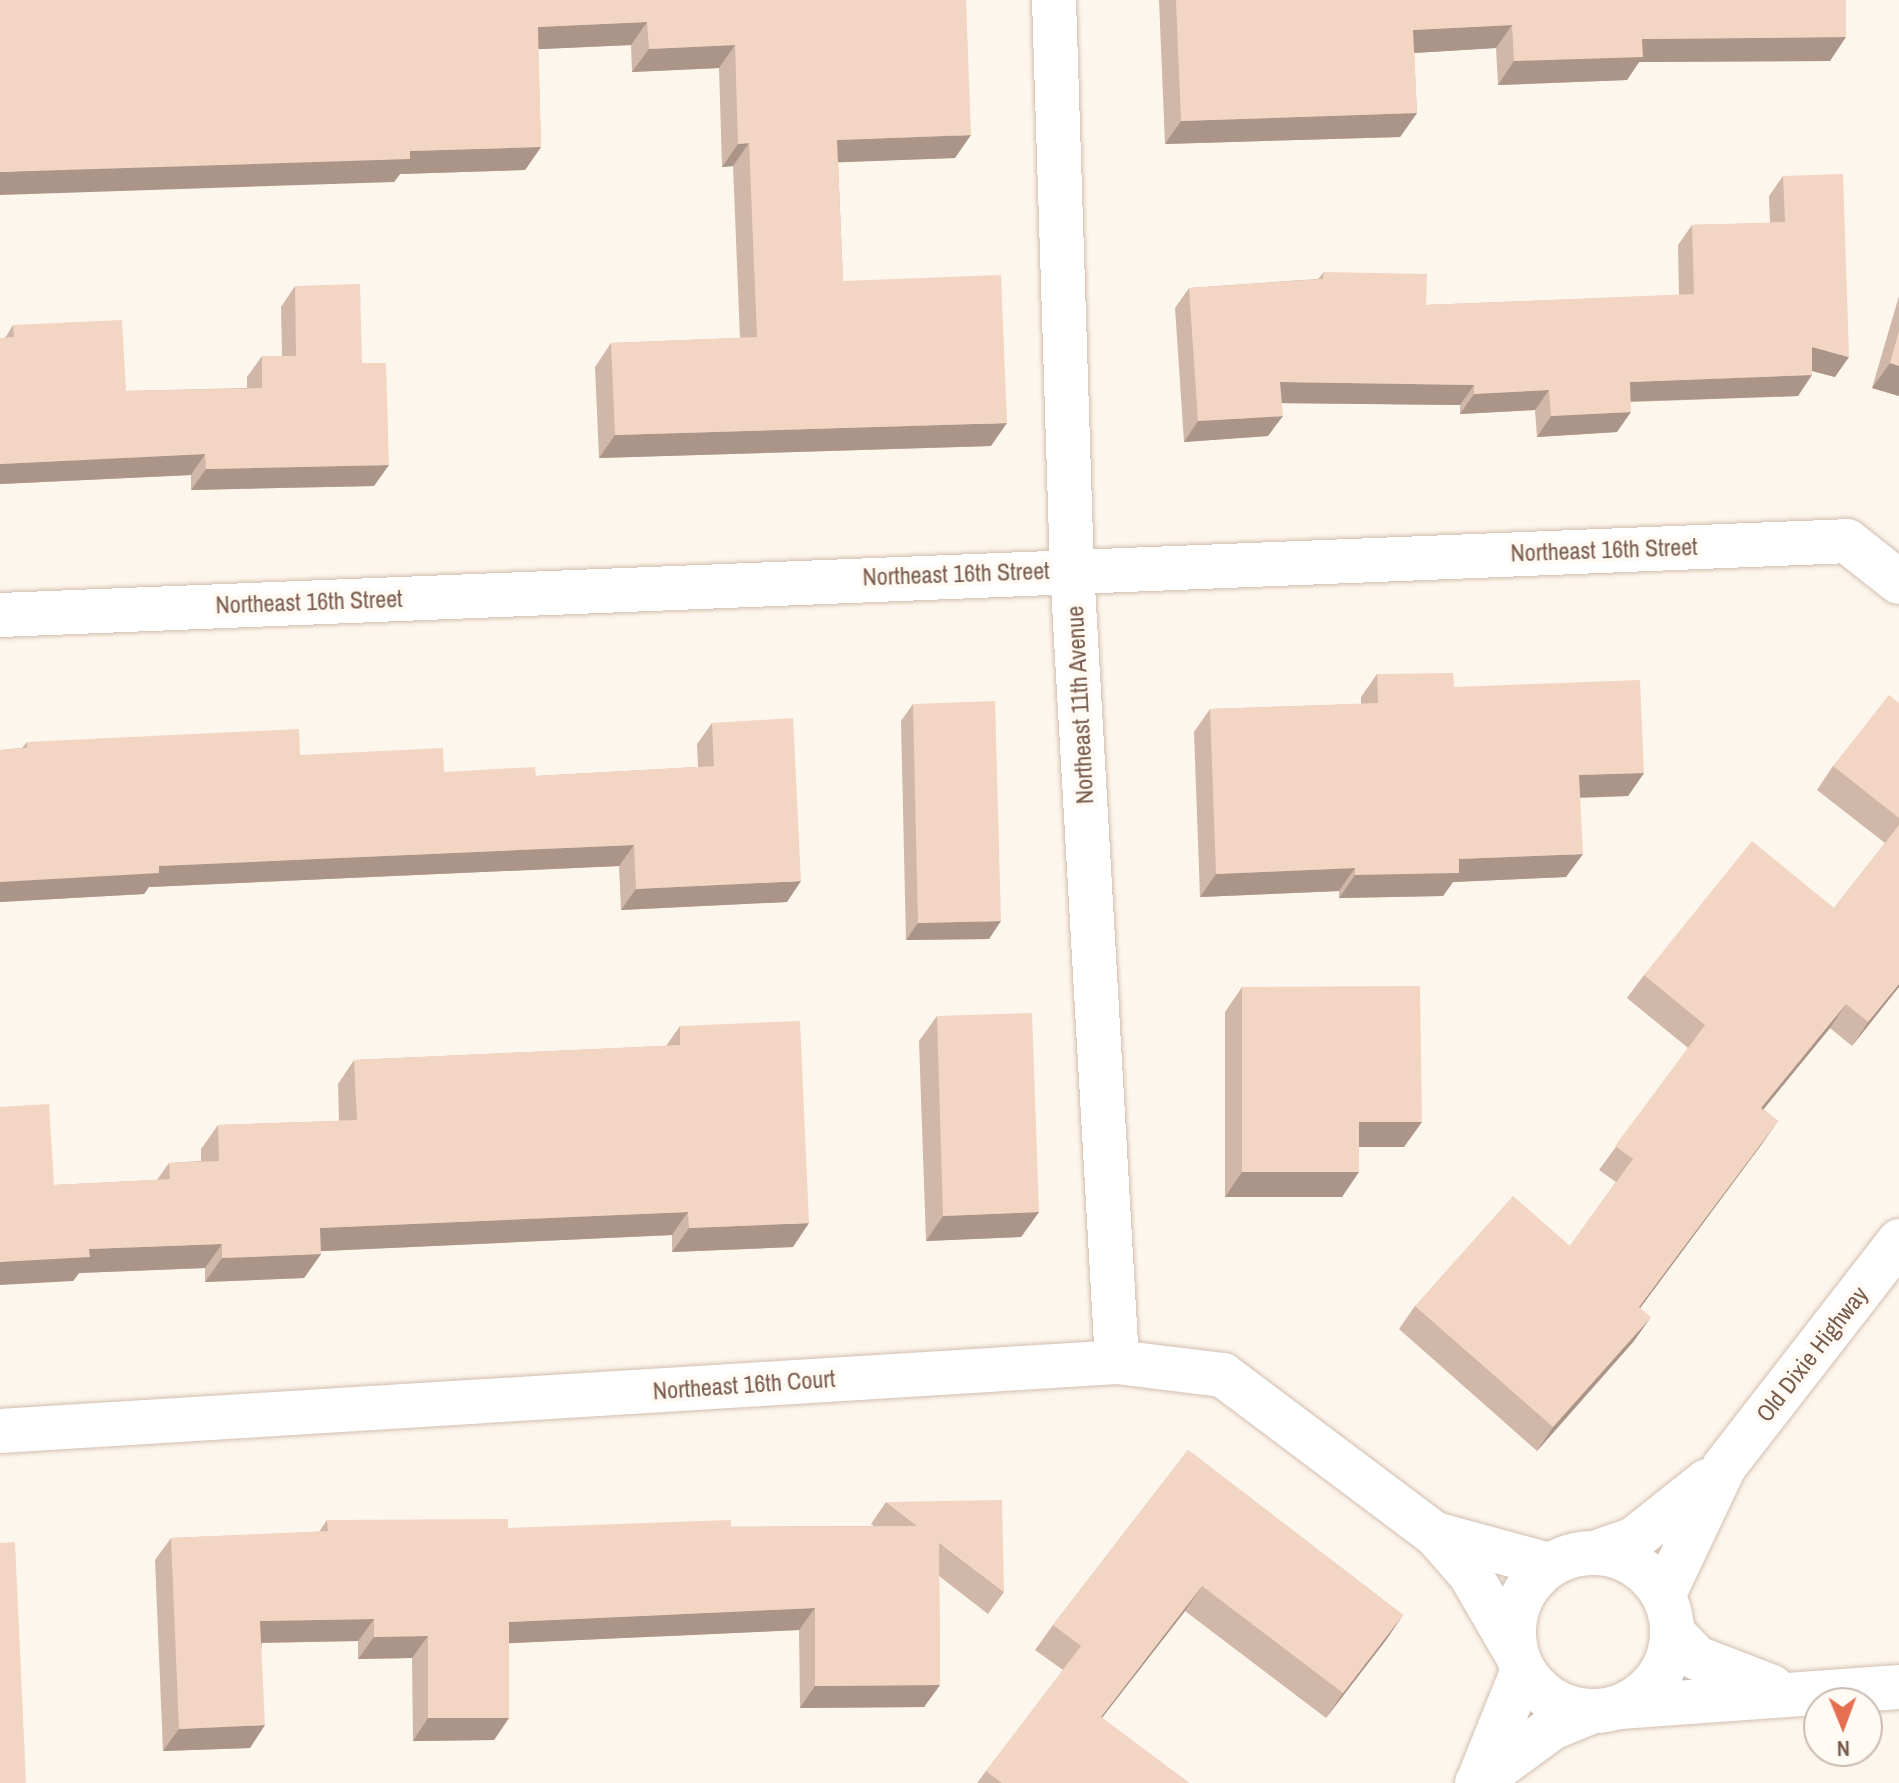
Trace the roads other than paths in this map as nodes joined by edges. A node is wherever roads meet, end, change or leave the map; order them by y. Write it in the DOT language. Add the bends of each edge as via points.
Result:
graph roads {
  1 [pos="1054,0"];
  2 [pos="1072,569"];
  3 [pos="1899,582"];
  4 [pos="0,615"];
  5 [pos="1899,1241"];
  6 [pos="1117,1362"];
  7 [pos="0,1431"];
  8 [pos="1724,1467"];
  9 [pos="1435,1534"];
  10 [pos="1597,1552"];
  11 [pos="1549,1565"];
  12 [pos="1668,1613"];
  13 [pos="1520,1661"];
  14 [pos="1899,1687"];
  15 [pos="1790,1692"];
  16 [pos="1606,1709"];
  17 [pos="1477,1783"];
  1 -- 2 [label="street, Northeast 11th Avenue"];
  2 -- 3 [label="street, Northeast 16th Street" via="1847,541"];
  2 -- 4 [label="street, Northeast 16th Street"];
  2 -- 6 [label="street, Northeast 11th Avenue"];
  5 -- 8 [label="street, Old Dixie Highway"];
  6 -- 7 [label="street, Northeast 16th Court"];
  6 -- 9 [label="street, Northeast 16th Court" via="1223,1375"];
  8 -- 10 [label="street, Old Dixie Highway" via="1634,1539"];
  8 -- 12 [label="street, Old Dixie Highway"];
  9 -- 11 [label="street, Northeast 16th Court"];
  9 -- 13 [label="street, Northeast 16th Court" via="1470,1574"];
  10 -- 11 [label="street"];
  10 -- 12 [label="street" via="1624,1558 1647,1573"];
  11 -- 13 [label="street" via="1518,1604 1513,1628"];
  12 -- 15 [label="street" via="1708,1664"];
  12 -- 16 [label="street" via="1670,1657 1659,1678"];
  13 -- 16 [label="street" via="1552,1700"];
  13 -- 17 [label="street"];
  14 -- 15 [label="street"];
  15 -- 16 [label="street"];
  16 -- 17 [label="street" via="1552,1728"];
}
